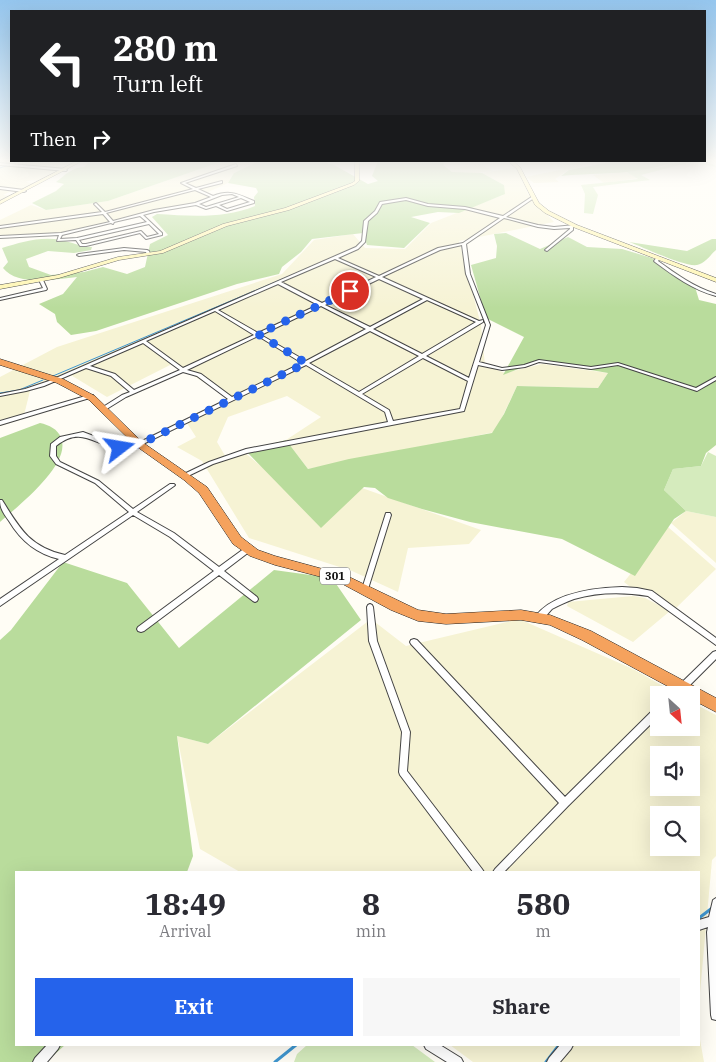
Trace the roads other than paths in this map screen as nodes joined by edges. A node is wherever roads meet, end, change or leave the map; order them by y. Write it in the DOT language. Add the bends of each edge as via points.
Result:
graph roads {
  1 [pos="100,209"];
  2 [pos="124,209"];
  3 [pos="173,209"];
  4 [pos="288,209"];
  5 [pos="377,209"];
  6 [pos="466,209"];
  7 [pos="515,209"];
  8 [pos="543,209"];
  9 [pos="104,214"];
  10 [pos="141,215"];
  11 [pos="500,218"];
  12 [pos="113,222"];
  13 [pos="149,223"];
  14 [pos="0,226"];
  15 [pos="135,226"];
  16 [pos="573,227"];
  17 [pos="141,232"];
  18 [pos="60,234"];
  19 [pos="0,237"];
  20 [pos="78,239"];
  21 [pos="464,244"];
  22 [pos="547,250"];
  23 [pos="148,254"];
  24 [pos="79,255"];
  25 [pos="336,258"];
  26 [pos="658,258"];
  27 [pos="378,277"];
  28 [pos="41,280"];
  29 [pos="716,280"];
  30 [pos="279,282"];
  31 [pos="0,287"];
  32 [pos="716,295"];
  33 [pos="0,299"];
  34 [pos="426,299"];
  35 [pos="322,304"];
  36 [pos="216,310"];
  37 [pos="487,319"];
  38 [pos="478,322"];
  39 [pos="370,329"];
  40 [pos="258,334"];
  41 [pos="143,341"];
  42 [pos="424,356"];
  43 [pos="0,362"];
  44 [pos="306,363"];
  45 [pos="477,363"];
  46 [pos="86,366"];
  47 [pos="184,370"];
  48 [pos="716,378"];
  49 [pos="55,380"];
  50 [pos="470,380"];
  51 [pos="133,392"];
  52 [pos="359,394"];
  53 [pos="0,395"];
  54 [pos="91,396"];
  55 [pos="232,399"];
  56 [pos="105,408"];
  57 [pos="0,423"];
  58 [pos="391,423"];
  59 [pos="140,444"];
  60 [pos="186,475"];
  61 [pos="172,486"];
  62 [pos="0,502"];
  63 [pos="133,512"];
  64 [pos="388,515"];
  65 [pos="247,550"];
  66 [pos="66,558"];
  67 [pos="221,572"];
  68 [pos="365,589"];
  69 [pos="255,599"];
  70 [pos="0,603"];
  71 [pos="370,606"];
  72 [pos="539,617"];
  73 [pos="141,629"];
  74 [pos="414,642"];
  75 [pos="716,642"];
  76 [pos="716,654"];
  77 [pos="671,686"];
  78 [pos="684,686"];
  79 [pos="700,699"];
  80 [pos="716,705"];
  81 [pos="650,719"];
  82 [pos="565,803"];
  83 [pos="479,871"];
  84 [pos="499,871"];
  85 [pos="716,903"];
  86 [pos="712,921"];
  87 [pos="700,925"];
  88 [pos="716,1015"];
  89 [pos="53,1046"];
  90 [pos="432,1046"];
  91 [pos="565,1046"];
  92 [pos="39,1062"];
  93 [pos="457,1062"];
  94 [pos="553,1062"];
  1 -- 9 [label="street"];
  2 -- 9 [label="street"];
  3 -- 10 [label="street"];
  4 -- 23 [label="main road" via="225,225 179,246"];
  5 -- 25 [label="street" via="366,221 364,242"];
  6 -- 11 [label="street"];
  7 -- 11 [label="street"];
  8 -- 16 [label="main road"];
  9 -- 12 [label="street"];
  9 -- 14 [label="street"];
  10 -- 12 [label="street"];
  10 -- 13 [label="street"];
  11 -- 16 [label="street" via="554,228"];
  11 -- 21 [label="street"];
  12 -- 18 [label="street"];
  13 -- 15 [label="street"];
  13 -- 17 [label="street" via="161,234 146,238"];
  15 -- 17 [label="street"];
  15 -- 20 [label="street"];
  16 -- 22 [label="street"];
  16 -- 26 [label="main road"];
  17 -- 20 [label="street" via="86,245 81,245"];
  18 -- 19 [label="street"];
  18 -- 20 [label="street" via="58,240"];
  21 -- 27 [label="street" via="439,248"];
  21 -- 37 [label="street" via="468,274"];
  23 -- 24 [label="street" via="148,251 124,249"];
  23 -- 28 [label="main road"];
  25 -- 27 [label="street"];
  25 -- 30 [label="street"];
  26 -- 29 [label="main road"];
  26 -- 32 [label="street" via="656,261 672,273 700,290"];
  27 -- 34 [label="street"];
  27 -- 35 [label="street"];
  28 -- 31 [label="main road"];
  28 -- 33 [label="street" via="45,289"];
  30 -- 35 [label="street"];
  30 -- 36 [label="street"];
  34 -- 38 [label="street"];
  34 -- 39 [label="street"];
  35 -- 39 [label="street"];
  35 -- 40 [label="street"];
  36 -- 40 [label="street"];
  36 -- 41 [label="street"];
  37 -- 38 [label="street"];
  37 -- 45 [label="street" via="487,334"];
  38 -- 42 [label="street"];
  39 -- 42 [label="street"];
  39 -- 44 [label="street"];
  40 -- 44 [label="street"];
  40 -- 47 [label="street"];
  41 -- 46 [label="street"];
  41 -- 47 [label="street"];
  42 -- 50 [label="street"];
  42 -- 52 [label="street"];
  43 -- 49 [label="highway, 301"];
  44 -- 52 [label="street"];
  44 -- 55 [label="street"];
  45 -- 48 [label="street" via="502,369 539,362 591,368 618,364 697,390"];
  45 -- 50 [label="street"];
  46 -- 49 [label="street"];
  46 -- 51 [label="street" via="113,376"];
  47 -- 51 [label="street"];
  47 -- 55 [label="street" via="199,376"];
  49 -- 53 [label="street" via="38,388"];
  49 -- 54 [label="highway, 301"];
  50 -- 58 [label="street" via="462,410"];
  51 -- 56 [label="street"];
  52 -- 58 [label="street" via="387,411"];
  54 -- 56 [label="highway, 301"];
  54 -- 57 [label="street"];
  55 -- 59 [label="street"];
  56 -- 59 [label="highway, 301"];
  58 -- 60 [label="street" via="246,451"];
  59 -- 60 [label="highway, 301"];
  59 -- 63 [label="street" via="120,448 88,435 75,434 56,441 52,451 58,462 97,482"];
  60 -- 65 [label="highway, 301" via="212,500 232,535"];
  61 -- 63 [label="street"];
  62 -- 66 [label="street" via="31,545 48,555"];
  63 -- 66 [label="street"];
  63 -- 67 [label="street" via="172,535"];
  64 -- 68 [label="street"];
  65 -- 67 [label="street"];
  65 -- 68 [label="highway, 301" via="267,559 340,577"];
  66 -- 70 [label="street"];
  67 -- 69 [label="street"];
  67 -- 73 [label="street"];
  68 -- 72 [label="highway, 301" via="396,608 434,618"];
  71 -- 83 [label="street" via="373,641 406,732 403,772"];
  72 -- 75 [label="street" via="545,609 586,593 644,591"];
  72 -- 77 [label="highway, 301" via="579,632"];
  74 -- 82 [label="street"];
  76 -- 78 [label="street"];
  79 -- 80 [label="highway, 301"];
  81 -- 82 [label="street"];
  82 -- 84 [label="street"];
  85 -- 86 [label="street"];
  86 -- 87 [label="street"];
  86 -- 88 [label="street"];
  89 -- 92 [label="street"];
  90 -- 93 [label="street"];
  91 -- 94 [label="street"];
}
